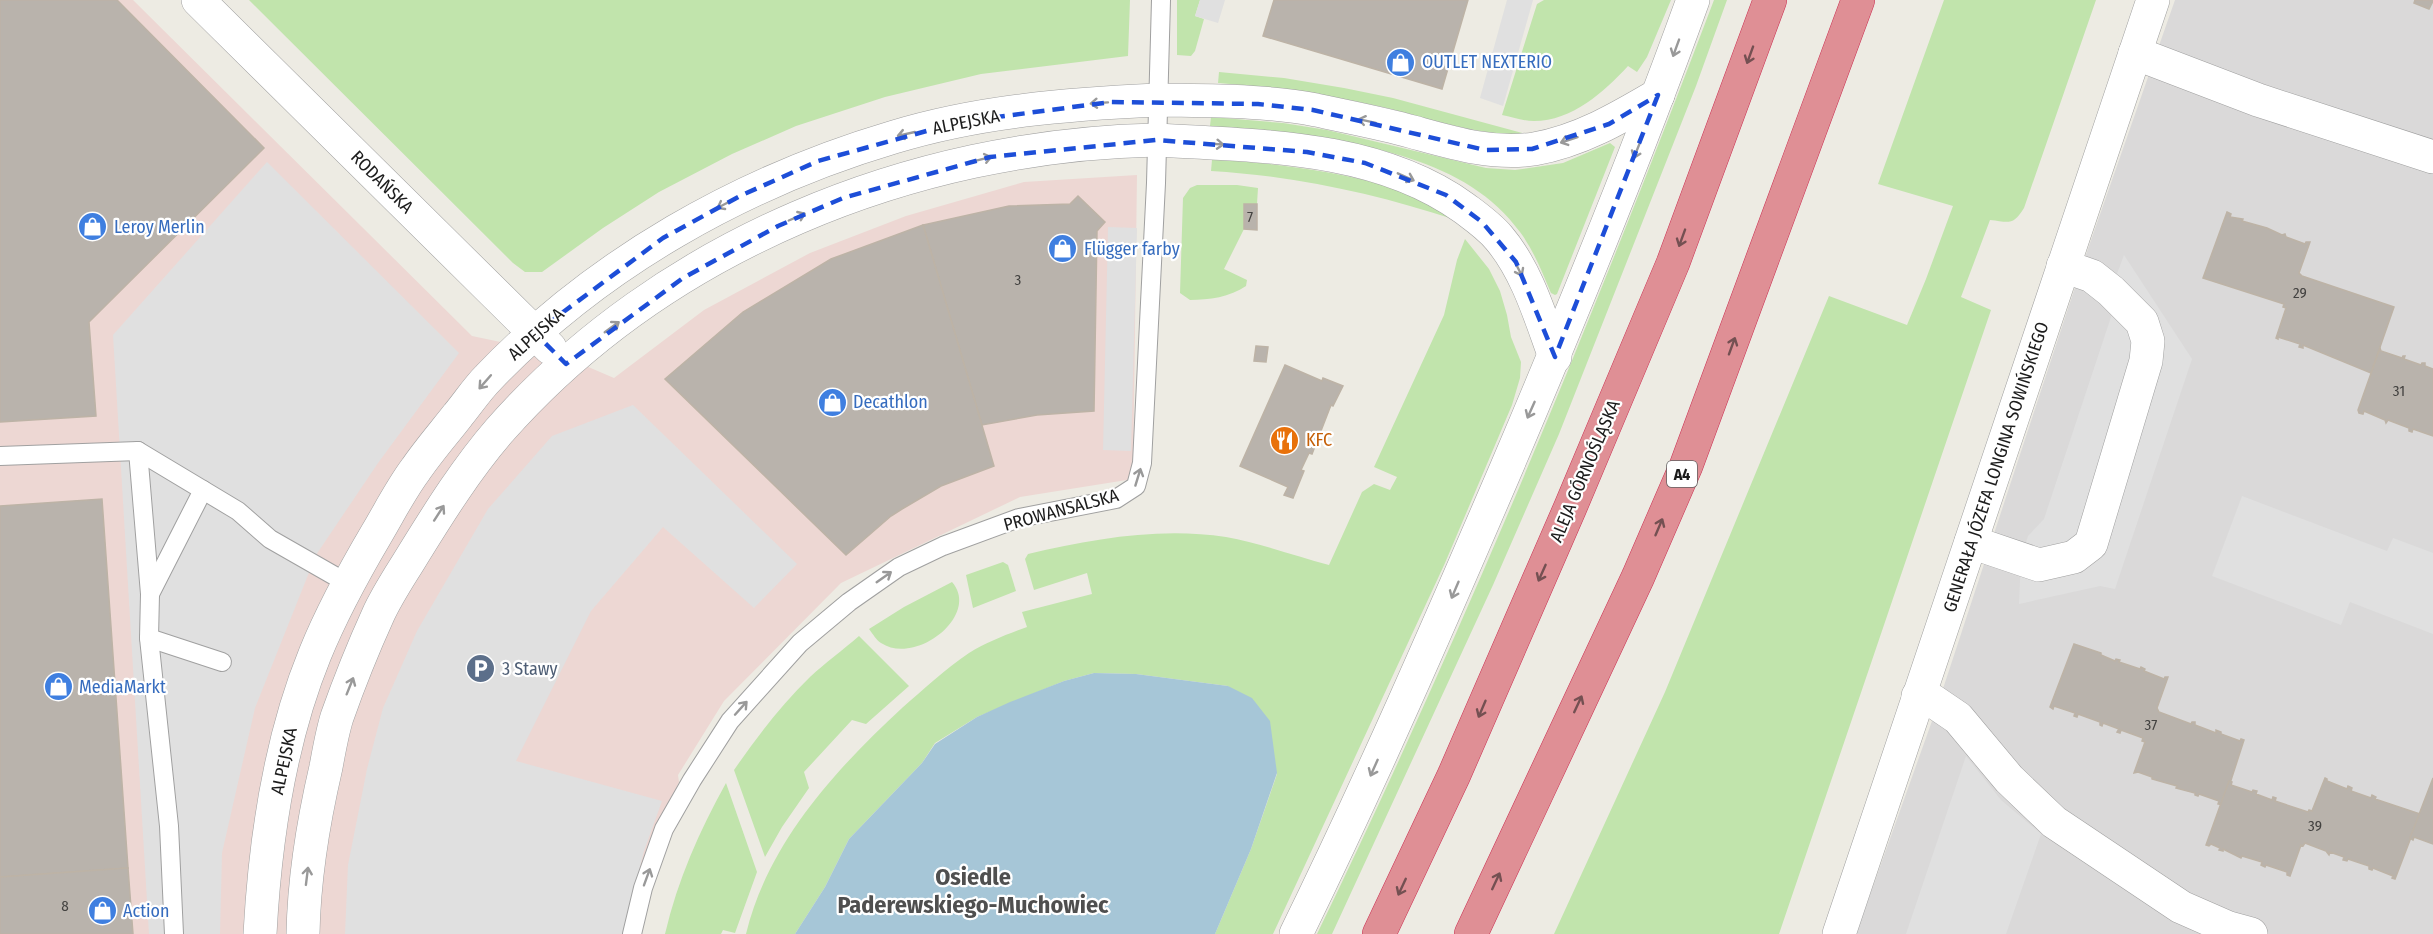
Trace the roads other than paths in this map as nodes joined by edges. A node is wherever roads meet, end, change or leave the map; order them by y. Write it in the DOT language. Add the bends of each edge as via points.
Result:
graph roads {
  1 [pos="198,0"];
  2 [pos="1161,0"];
  3 [pos="1693,0"];
  4 [pos="1770,0"];
  5 [pos="1858,0"];
  6 [pos="2153,0"];
  7 [pos="2135,53"];
  8 [pos="1658,95"];
  9 [pos="1157,100"];
  10 [pos="1156,140"];
  11 [pos="2433,157"];
  12 [pos="2063,266"];
  13 [pos="535,333"];
  14 [pos="1555,357"];
  15 [pos="566,364"];
  16 [pos="138,451"];
  17 [pos="0,456"];
  18 [pos="203,490"];
  19 [pos="1971,542"];
  20 [pos="347,583"];
  21 [pos="150,594"];
  22 [pos="149,638"];
  23 [pos="222,662"];
  24 [pos="1918,696"];
  25 [pos="174,934"];
  26 [pos="260,934"];
  27 [pos="303,934"];
  28 [pos="632,934"];
  29 [pos="1296,934"];
  30 [pos="1379,934"];
  31 [pos="1471,934"];
  32 [pos="1839,934"];
  33 [pos="2251,934"];
  1 -- 13 [label="street, RODAŃSKA"];
  2 -- 9 [label="lane, PROWANSALSKA"];
  3 -- 8 [label="street, one-way"];
  4 -- 30 [label="highway, ALEJA GÓRNOŚLĄSKA, one-way" via="1673,263 1611,412 1458,764"];
  31 -- 5 [label="highway, A4, one-way" via="1686,466"];
  6 -- 7 [label="street, GENERAŁA JÓZEFA LONGINA SOWIŃSKIEGO"];
  7 -- 11 [label="street" via="2258,100"];
  7 -- 12 [label="street, GENERAŁA JÓZEFA LONGINA SOWIŃSKIEGO"];
  8 -- 9 [label="street, ALPEJSKA, one-way" via="1609,124 1558,143 1532,149 1485,150 1313,110"];
  8 -- 14 [label="street, one-way"];
  9 -- 10 [label="lane, PROWANSALSKA"];
  9 -- 13 [label="street, ALPEJSKA, one-way" via="1043,107 969,120 897,136 818,161 740,196 663,238 583,293"];
  10 -- 14 [label="street, one-way" via="1307,152 1401,174 1446,195 1498,237 1516,262"];
  15 -- 10 [label="street, one-way" via="609,328 683,278 778,226 843,198 990,157 1112,141"];
  28 -- 10 [label="lane, PROWANSALSKA, one-way" via="664,829 692,780 730,721 800,643 899,567 943,546 1019,518 1116,499 1136,486 1143,446"];
  12 -- 19 [label="street, GENERAŁA JÓZEFA LONGINA SOWIŃSKIEGO"];
  12 -- 19 [label="street" via="2092,276 2106,286 2142,322 2148,341 2146,362 2091,544 2074,558 2039,565"];
  13 -- 15 [label="street, RODAŃSKA"];
  13 -- 20 [label="street, ALPEJSKA, one-way" via="486,380 415,469"];
  14 -- 29 [label="street, one-way" via="1451,599"];
  27 -- 15 [label="street, one-way" via="312,833 337,718 379,612 441,510 499,432"];
  16 -- 17 [label="lane"];
  16 -- 18 [label="lane"];
  16 -- 21 [label="lane"];
  18 -- 20 [label="lane" via="237,511 270,539"];
  18 -- 21 [label="lane"];
  19 -- 24 [label="street, GENERAŁA JÓZEFA LONGINA SOWIŃSKIEGO"];
  20 -- 26 [label="street, ALPEJSKA" via="314,655 292,724 263,873"];
  21 -- 22 [label="lane"];
  22 -- 23 [label="lane"];
  22 -- 25 [label="lane" via="169,826"];
  24 -- 32 [label="street, GENERAŁA JÓZEFA LONGINA SOWIŃSKIEGO"];
  24 -- 33 [label="street" via="1958,718 2009,779 2054,822 2181,907"];
}
